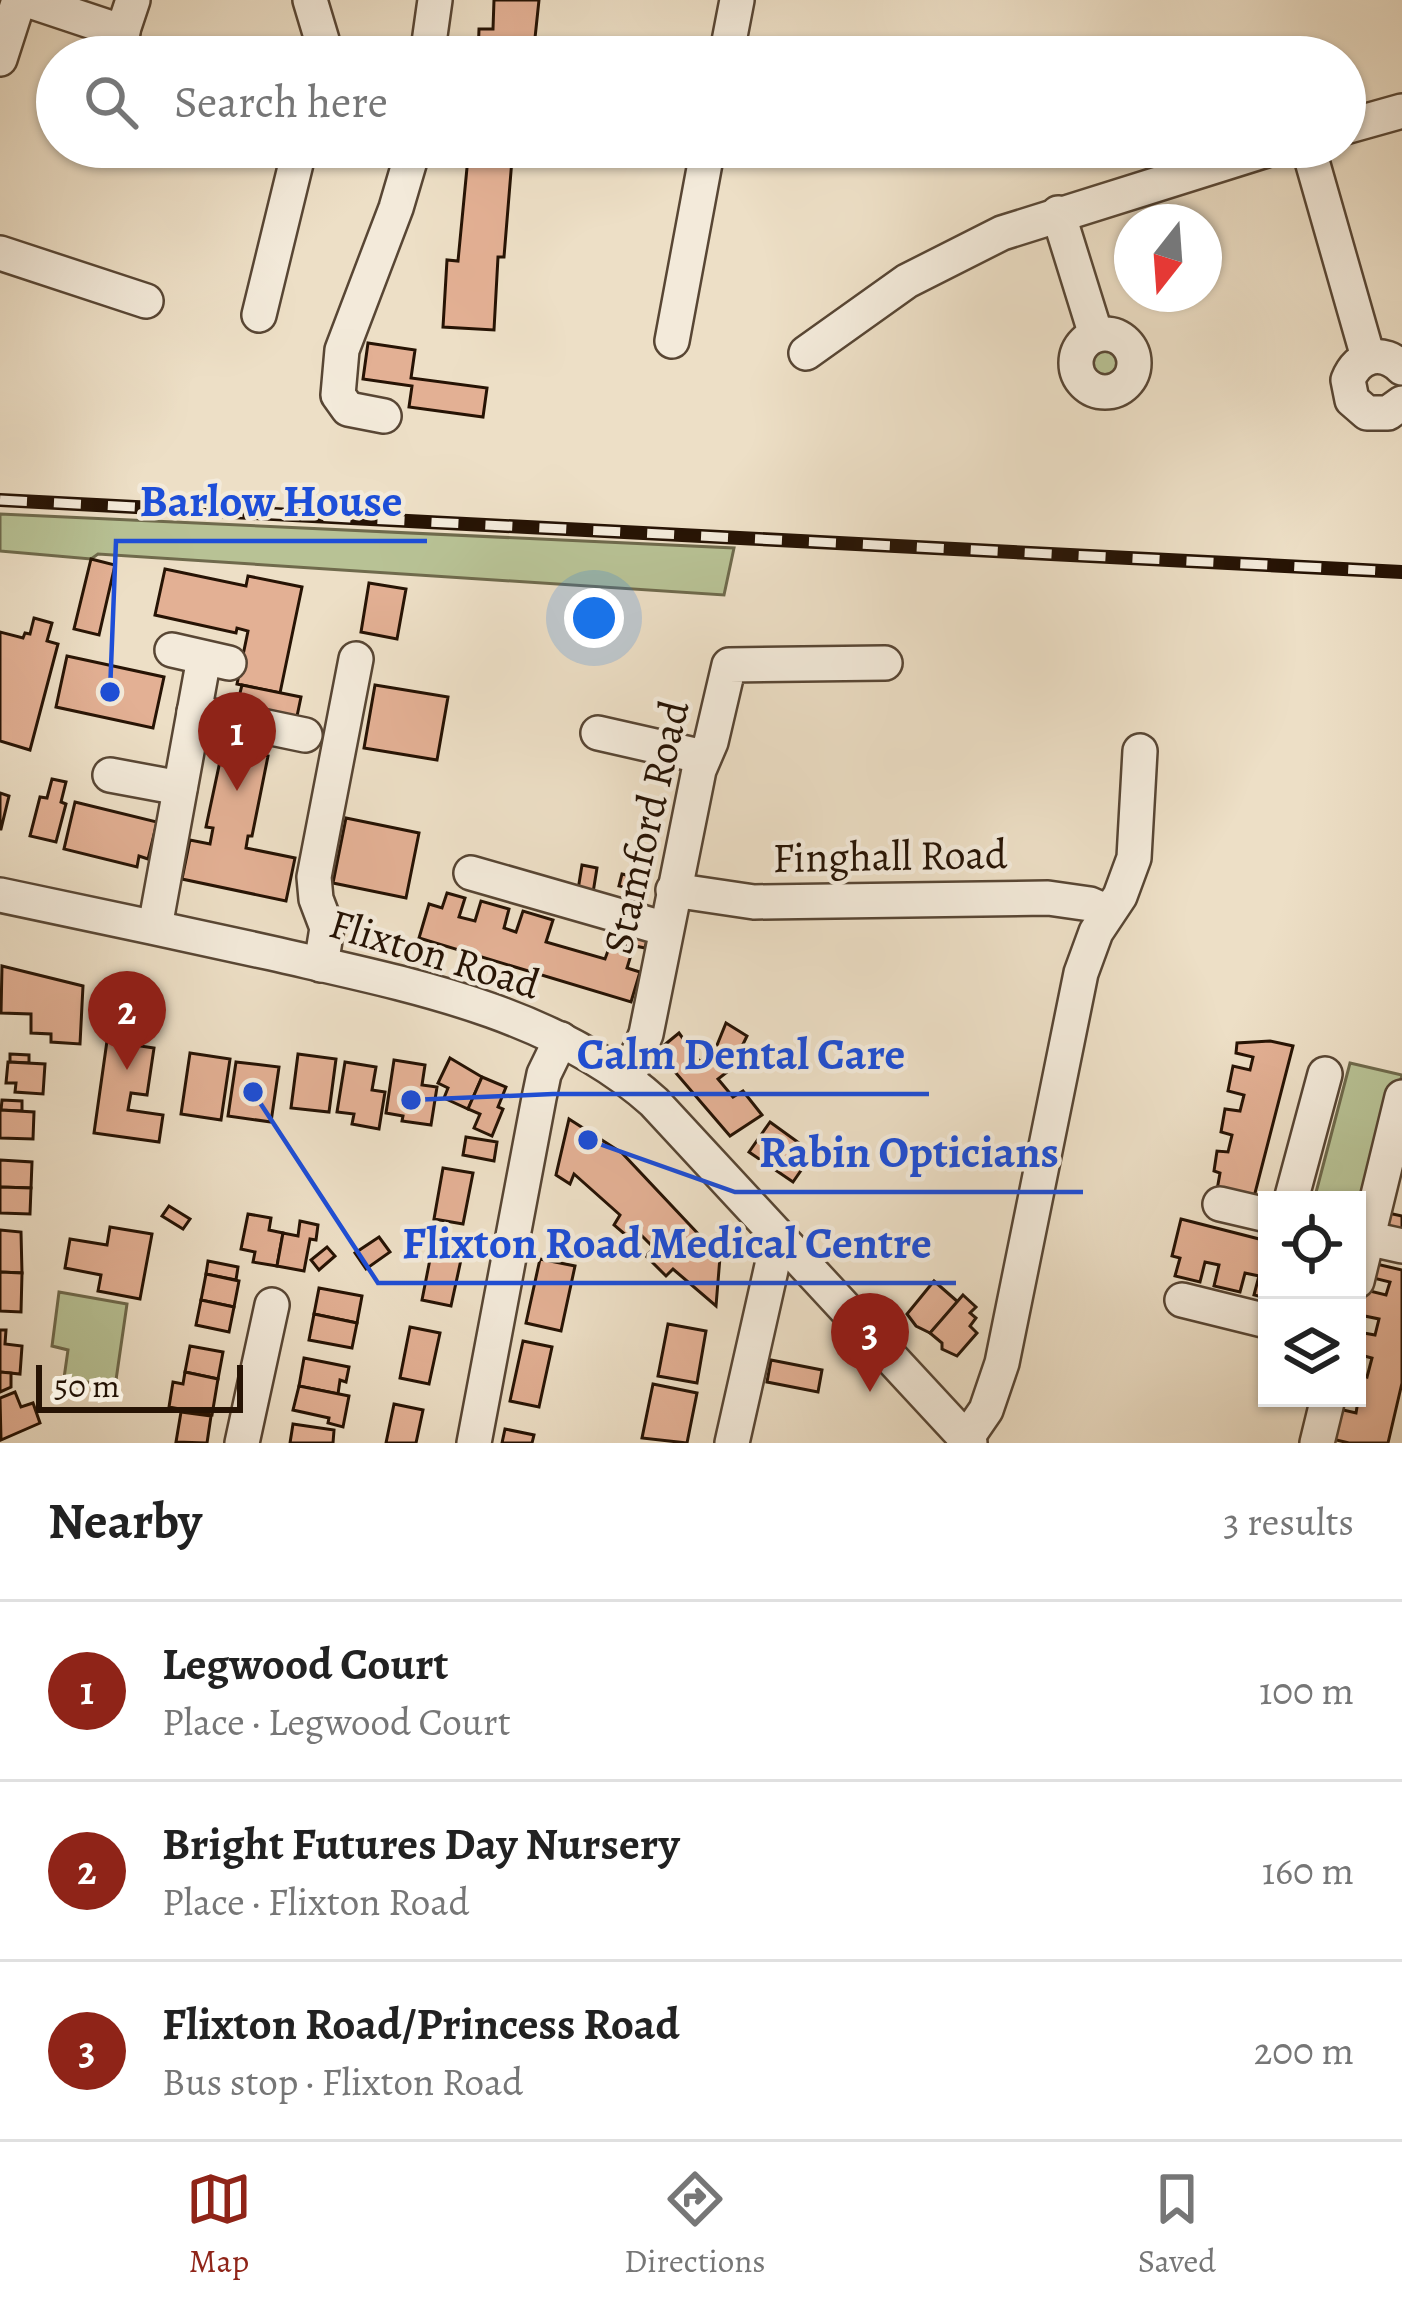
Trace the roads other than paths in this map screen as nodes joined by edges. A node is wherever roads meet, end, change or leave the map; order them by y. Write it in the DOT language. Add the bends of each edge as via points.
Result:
graph roads {
  1 [pos="23,0"];
  2 [pos="134,0"];
  3 [pos="310,0"];
  4 [pos="435,0"];
  5 [pos="737,0"];
  6 [pos="99,36"];
  7 [pos="121,36"];
  8 [pos="321,36"];
  9 [pos="430,36"];
  10 [pos="730,36"];
  11 [pos="0,59"];
  12 [pos="1402,111"];
  13 [pos="1366,121"];
  14 [pos="295,168"];
  15 [pos="408,168"];
  16 [pos="704,168"];
  17 [pos="1207,168"];
  18 [pos="1314,168"];
  19 [pos="1058,213"];
  20 [pos="0,253"];
  21 [pos="146,301"];
  22 [pos="260,315"];
  23 [pos="1096,335"];
  24 [pos="672,341"];
  25 [pos="806,353"];
  26 [pos="1368,357"];
  27 [pos="1402,368"];
  28 [pos="1402,403"];
  29 [pos="384,416"];
  30 [pos="202,657"];
  31 [pos="356,659"];
  32 [pos="885,663"];
  33 [pos="194,712"];
  34 [pos="598,734"];
  35 [pos="305,736"];
  36 [pos="1140,751"];
  37 [pos="704,757"];
  38 [pos="110,775"];
  39 [pos="180,788"];
  40 [pos="471,873"];
  41 [pos="673,890"];
  42 [pos="0,895"];
  43 [pos="1108,912"];
  44 [pos="154,927"];
  45 [pos="666,929"];
  46 [pos="321,964"];
  47 [pos="561,1039"];
  48 [pos="1325,1074"];
  49 [pos="628,1078"];
  50 [pos="1402,1096"];
  51 [pos="1293,1191"];
  52 [pos="1220,1204"];
  53 [pos="1258,1212"];
  54 [pos="1366,1223"];
  55 [pos="1366,1238"];
  56 [pos="1402,1246"];
  57 [pos="788,1247"];
  58 [pos="1182,1300"];
  59 [pos="272,1305"];
  60 [pos="1258,1319"];
  61 [pos="1326,1407"];
  62 [pos="968,1441"];
  63 [pos="242,1443"];
  64 [pos="474,1443"];
  65 [pos="733,1443"];
  66 [pos="1317,1443"];
  1 -- 6 [label="street"];
  1 -- 11 [label="street"];
  2 -- 7 [label="street"];
  3 -- 8 [label="street"];
  4 -- 9 [label="street"];
  5 -- 10 [label="street"];
  12 -- 13 [label="street"];
  14 -- 22 [label="street"];
  15 -- 29 [label="street" via="338,370 338,395 348,409"];
  16 -- 24 [label="street"];
  17 -- 19 [label="street"];
  18 -- 26 [label="street"];
  19 -- 23 [label="street"];
  19 -- 25 [label="street" via="950,257"];
  20 -- 21 [label="street"];
  26 -- 27 [label="street"];
  26 -- 28 [label="street" via="1352,370 1352,400 1378,415"];
  30 -- 33 [label="street"];
  31 -- 46 [label="street" via="314,877 327,928"];
  32 -- 37 [label="street, Stamford Road" via="729,665"];
  33 -- 35 [label="street"];
  33 -- 39 [label="street"];
  34 -- 37 [label="street"];
  36 -- 43 [label="street" via="1135,858"];
  37 -- 41 [label="street, Stamford Road"];
  38 -- 39 [label="street"];
  39 -- 44 [label="street"];
  40 -- 45 [label="street"];
  41 -- 43 [label="street, Finghall Road" via="754,902 1048,898"];
  41 -- 45 [label="street, Stamford Road"];
  42 -- 44 [label="street, Flixton Road"];
  43 -- 62 [label="street" via="1081,973 1002,1363"];
  44 -- 46 [label="street, Flixton Road"];
  45 -- 49 [label="street, Stamford Road" via="646,1034"];
  46 -- 47 [label="street, Flixton Road"];
  47 -- 49 [label="street, Flixton Road"];
  47 -- 64 [label="street" via="542,1086"];
  48 -- 51 [label="street"];
  49 -- 57 [label="street, Flixton Road"];
  50 -- 54 [label="street"];
  52 -- 53 [label="street"];
  55 -- 56 [label="street"];
  57 -- 62 [label="street, Flixton Road"];
  57 -- 65 [label="street" via="773,1261"];
  58 -- 60 [label="street"];
  59 -- 63 [label="street"];
  61 -- 66 [label="street"];
}
